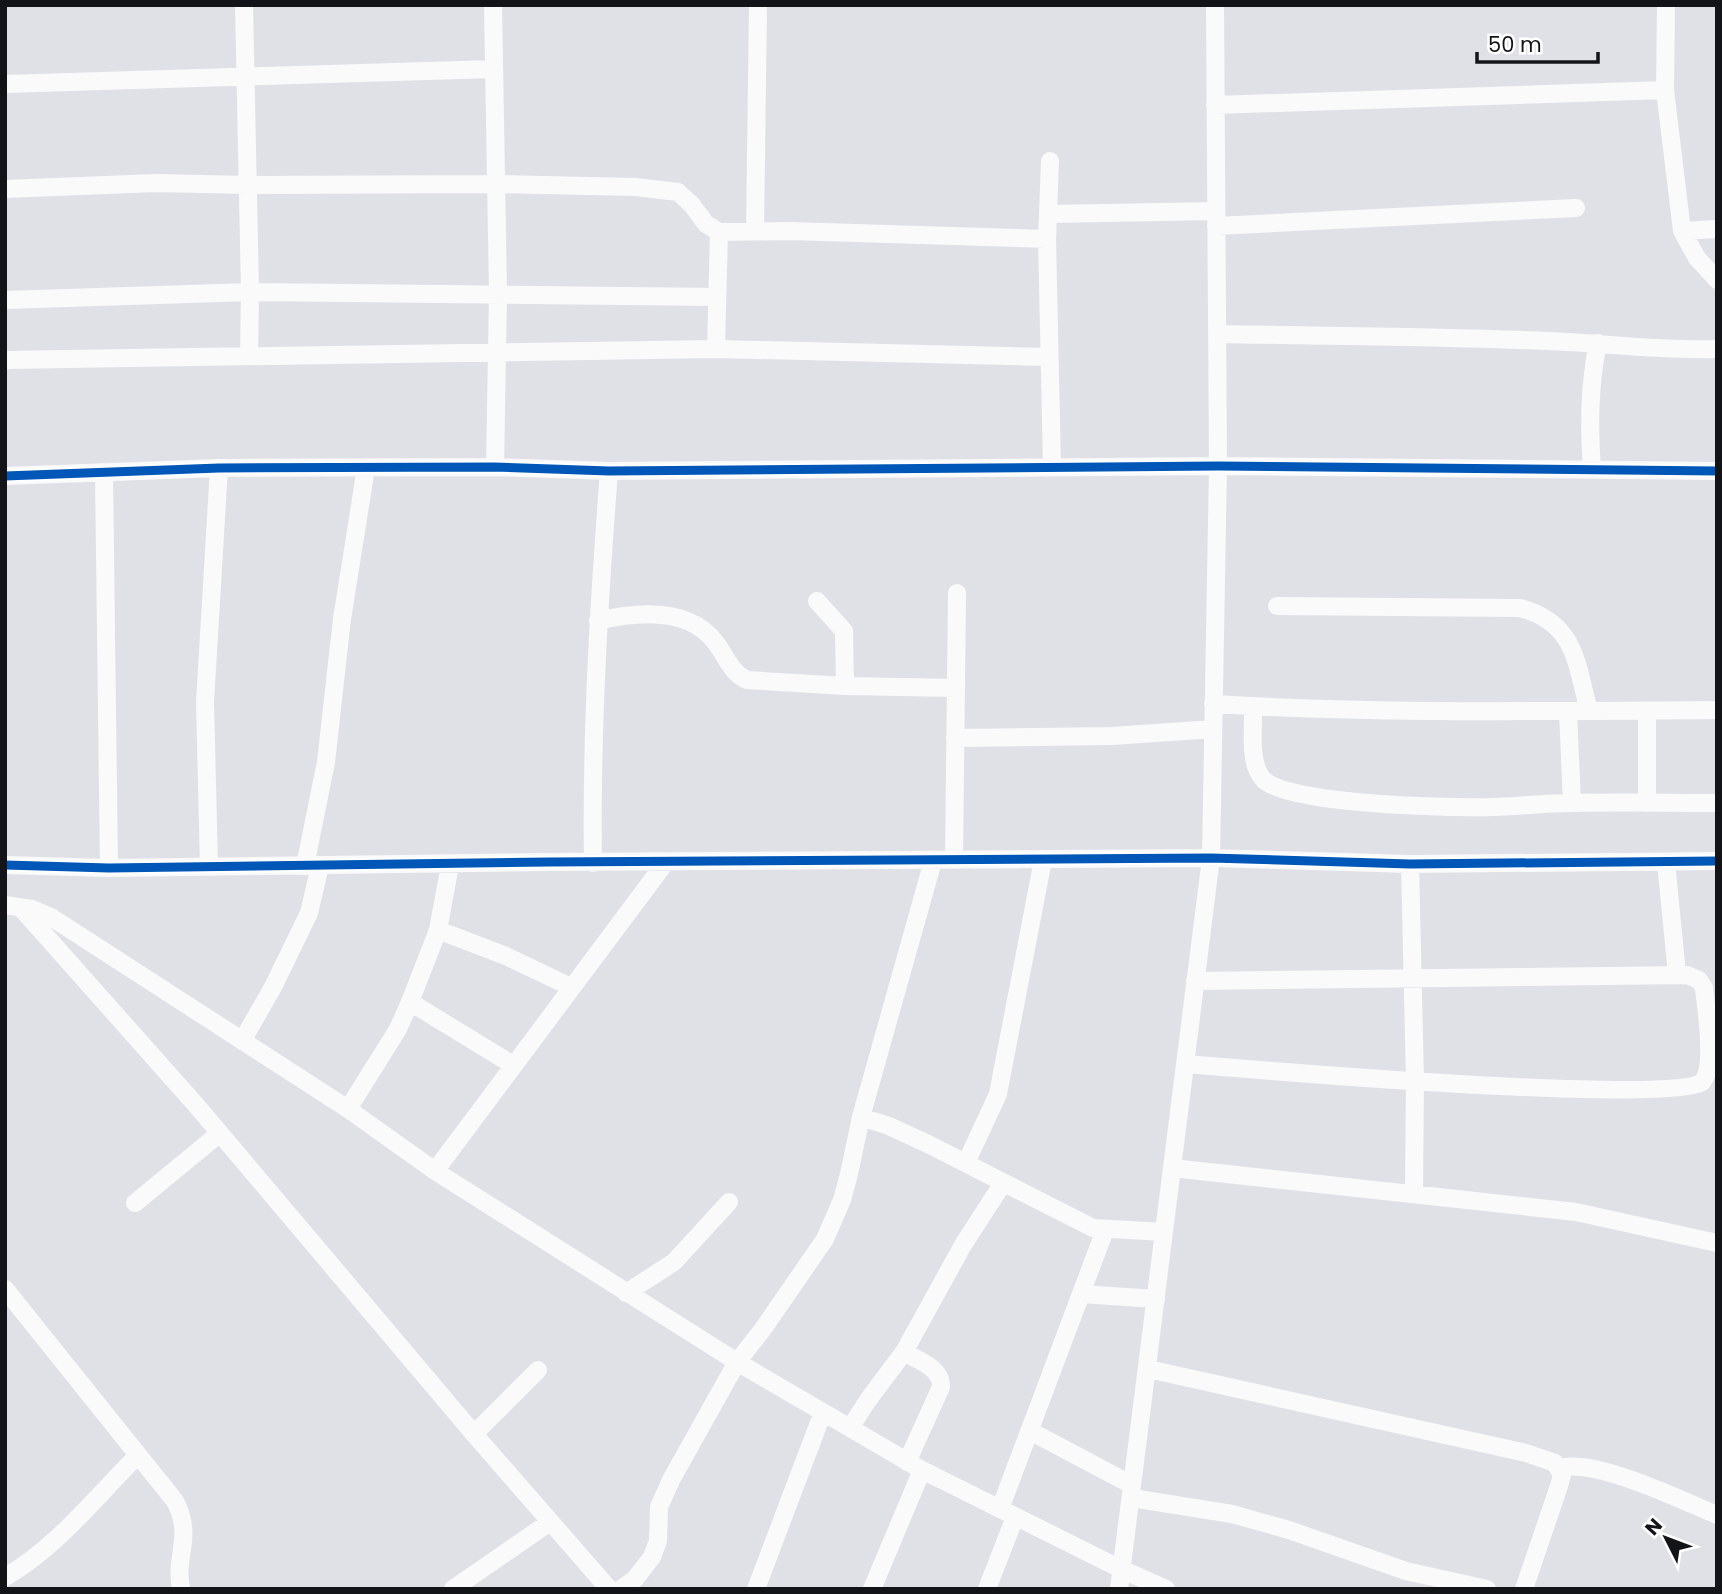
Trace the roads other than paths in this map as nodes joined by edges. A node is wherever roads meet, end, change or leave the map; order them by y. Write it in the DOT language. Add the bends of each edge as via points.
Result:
graph roads {
  1 [pos="244,5"];
  2 [pos="493,5"];
  3 [pos="758,5"];
  4 [pos="1215,5"];
  5 [pos="1666,5"];
  6 [pos="494,69"];
  7 [pos="245,78"];
  8 [pos="5,84"];
  9 [pos="1665,90"];
  10 [pos="1215,104"];
  11 [pos="1050,161"];
  12 [pos="497,184"];
  13 [pos="248,185"];
  14 [pos="5,189"];
  15 [pos="1576,208"];
  16 [pos="1049,214"];
  17 [pos="1216,219"];
  18 [pos="1717,229"];
  19 [pos="755,231"];
  20 [pos="1682,231"];
  21 [pos="719,232"];
  22 [pos="1048,239"];
  23 [pos="1717,280"];
  24 [pos="250,292"];
  25 [pos="498,293"];
  26 [pos="716,297"];
  27 [pos="5,300"];
  28 [pos="1217,334"];
  29 [pos="1598,343"];
  30 [pos="716,349"];
  31 [pos="1717,349"];
  32 [pos="497,354"];
  33 [pos="249,356"];
  34 [pos="1049,357"];
  35 [pos="5,360"];
  36 [pos="1052,466"];
  37 [pos="1218,466"];
  38 [pos="495,467"];
  39 [pos="219,468"];
  40 [pos="366,468"];
  41 [pos="1592,470"];
  42 [pos="609,471"];
  43 [pos="1717,471"];
  44 [pos="104,474"];
  45 [pos="5,476"];
  46 [pos="957,593"];
  47 [pos="817,601"];
  48 [pos="1277,606"];
  49 [pos="598,621"];
  50 [pos="845,686"];
  51 [pos="956,688"];
  52 [pos="1213,704"];
  53 [pos="1253,706"];
  54 [pos="1717,710"];
  55 [pos="1589,711"];
  56 [pos="1647,711"];
  57 [pos="1568,712"];
  58 [pos="1213,729"];
  59 [pos="955,738"];
  60 [pos="1572,803"];
  61 [pos="1647,803"];
  62 [pos="1717,803"];
  63 [pos="1210,858"];
  64 [pos="933,860"];
  65 [pos="954,860"];
  66 [pos="1043,860"];
  67 [pos="1717,861"];
  68 [pos="1666,862"];
  69 [pos="593,863"];
  70 [pos="665,863"];
  71 [pos="1410,864"];
  72 [pos="5,865"];
  73 [pos="450,865"];
  74 [pos="313,866"];
  75 [pos="209,867"];
  76 [pos="109,868"];
  77 [pos="12,906"];
  78 [pos="438,930"];
  79 [pos="1677,974"];
  80 [pos="1414,978"];
  81 [pos="1195,981"];
  82 [pos="571,987"];
  83 [pos="410,1002"];
  84 [pos="242,1041"];
  85 [pos="1713,1044"];
  86 [pos="1185,1064"];
  87 [pos="513,1065"];
  88 [pos="1415,1081"];
  89 [pos="348,1109"];
  90 [pos="861,1117"];
  91 [pos="220,1133"];
  92 [pos="966,1163"];
  93 [pos="1172,1168"];
  94 [pos="435,1171"];
  95 [pos="1003,1183"];
  96 [pos="1414,1194"];
  97 [pos="729,1202"];
  98 [pos="135,1203"];
  99 [pos="1105,1230"];
  100 [pos="1164,1232"];
  101 [pos="1717,1243"];
  102 [pos="5,1289"];
  103 [pos="626,1293"];
  104 [pos="1081,1294"];
  105 [pos="1156,1299"];
  106 [pos="904,1352"];
  107 [pos="737,1362"];
  108 [pos="1148,1369"];
  109 [pos="538,1370"];
  110 [pos="823,1412"];
  111 [pos="850,1428"];
  112 [pos="1030,1432"];
  113 [pos="474,1434"];
  114 [pos="137,1456"];
  115 [pos="915,1466"];
  116 [pos="1560,1468"];
  117 [pos="1132,1492"];
  118 [pos="1007,1513"];
  119 [pos="1717,1515"];
  120 [pos="550,1521"];
  121 [pos="1121,1569"];
  122 [pos="1406,1571"];
  123 [pos="5,1577"];
  124 [pos="177,1586"];
  125 [pos="453,1589"];
  126 [pos="609,1589"];
  127 [pos="621,1589"];
  128 [pos="756,1589"];
  129 [pos="872,1589"];
  130 [pos="986,1589"];
  131 [pos="1119,1589"];
  132 [pos="1166,1589"];
  133 [pos="1399,1589"];
  134 [pos="1487,1589"];
  135 [pos="1524,1589"];
  1 -- 7 [label="street"];
  2 -- 6 [label="street"];
  3 -- 19 [label="street"];
  4 -- 10 [label="street"];
  5 -- 9 [label="street"];
  6 -- 7 [label="street"];
  6 -- 12 [label="street"];
  7 -- 8 [label="street"];
  7 -- 13 [label="street"];
  9 -- 10 [label="street"];
  9 -- 20 [label="street"];
  10 -- 17 [label="street"];
  11 -- 16 [label="street"];
  12 -- 13 [label="street"];
  12 -- 21 [label="street" via="672,190 682,194 706,224"];
  12 -- 25 [label="street"];
  13 -- 14 [label="street" via="156,183"];
  13 -- 24 [label="street"];
  15 -- 17 [label="street"];
  16 -- 17 [label="street"];
  16 -- 22 [label="street"];
  17 -- 28 [label="street"];
  18 -- 20 [label="street"];
  19 -- 21 [label="street"];
  19 -- 22 [label="street"];
  20 -- 23 [label="street"];
  21 -- 26 [label="street"];
  22 -- 34 [label="street"];
  24 -- 25 [label="street"];
  24 -- 27 [label="street"];
  24 -- 33 [label="street"];
  25 -- 26 [label="street"];
  25 -- 32 [label="street"];
  26 -- 30 [label="street"];
  28 -- 29 [label="street"];
  28 -- 37 [label="street"];
  29 -- 31 [label="street"];
  29 -- 41 [label="street" via="1589,408"];
  30 -- 32 [label="street"];
  30 -- 34 [label="street"];
  32 -- 33 [label="street"];
  32 -- 38 [label="street"];
  33 -- 35 [label="street"];
  34 -- 36 [label="street"];
  36 -- 37 [label="street"];
  36 -- 42 [label="street"];
  37 -- 41 [label="street"];
  37 -- 52 [label="street"];
  38 -- 40 [label="street"];
  38 -- 42 [label="street"];
  39 -- 40 [label="street"];
  39 -- 44 [label="street"];
  39 -- 75 [label="street" via="205,702"];
  40 -- 74 [label="street" via="342,618"];
  41 -- 43 [label="street"];
  42 -- 49 [label="street"];
  44 -- 45 [label="street"];
  44 -- 76 [label="street"];
  46 -- 51 [label="street"];
  47 -- 50 [label="street" via="844,631"];
  48 -- 55 [label="street" via="1527,610 1555,625 1569,640"];
  49 -- 50 [label="street" via="642,614 689,622 709,635 747,680"];
  49 -- 69 [label="street"];
  50 -- 51 [label="street"];
  51 -- 59 [label="street"];
  52 -- 53 [label="street"];
  52 -- 58 [label="street"];
  53 -- 57 [label="street"];
  53 -- 60 [label="street" via="1255,762 1264,781 1279,789 1409,805"];
  54 -- 56 [label="street"];
  55 -- 56 [label="street"];
  55 -- 57 [label="street"];
  56 -- 61 [label="street"];
  57 -- 60 [label="street"];
  58 -- 59 [label="street"];
  58 -- 63 [label="street"];
  59 -- 65 [label="street"];
  60 -- 61 [label="street"];
  61 -- 62 [label="street"];
  63 -- 66 [label="street"];
  63 -- 71 [label="street"];
  63 -- 81 [label="street"];
  64 -- 65 [label="street"];
  64 -- 70 [label="street"];
  64 -- 90 [label="street"];
  65 -- 66 [label="street"];
  66 -- 92 [label="street" via="998,1094"];
  67 -- 68 [label="street"];
  68 -- 71 [label="street"];
  68 -- 79 [label="street"];
  69 -- 70 [label="street"];
  69 -- 73 [label="street"];
  70 -- 82 [label="street"];
  71 -- 80 [label="street"];
  72 -- 76 [label="street"];
  73 -- 74 [label="street"];
  73 -- 78 [label="street"];
  74 -- 75 [label="street"];
  74 -- 84 [label="street" via="309,913"];
  75 -- 76 [label="street"];
  77 -- 84 [label="street" via="51,918"];
  77 -- 91 [label="street"];
  78 -- 82 [label="street"];
  78 -- 83 [label="street"];
  79 -- 80 [label="street"];
  79 -- 85 [label="street" via="1699,980 1704,988"];
  80 -- 81 [label="street"];
  80 -- 88 [label="street"];
  81 -- 86 [label="street"];
  82 -- 87 [label="street"];
  83 -- 87 [label="street"];
  83 -- 89 [label="street"];
  84 -- 89 [label="street"];
  85 -- 88 [label="street" via="1706,1077 1686,1088 1563,1089"];
  86 -- 88 [label="street"];
  86 -- 93 [label="street"];
  87 -- 94 [label="street"];
  88 -- 96 [label="street"];
  89 -- 94 [label="street"];
  90 -- 92 [label="street"];
  90 -- 107 [label="street" via="846,1187 825,1239"];
  91 -- 98 [label="street"];
  91 -- 113 [label="street"];
  92 -- 95 [label="street"];
  93 -- 96 [label="street"];
  93 -- 100 [label="street"];
  94 -- 103 [label="street"];
  95 -- 99 [label="street"];
  95 -- 106 [label="street" via="962,1245"];
  96 -- 101 [label="street" via="1576,1212"];
  97 -- 103 [label="street" via="674,1262"];
  99 -- 100 [label="street"];
  99 -- 104 [label="street"];
  100 -- 105 [label="street"];
  102 -- 114 [label="street"];
  103 -- 107 [label="street"];
  104 -- 105 [label="street"];
  104 -- 112 [label="street"];
  105 -- 108 [label="street"];
  106 -- 111 [label="street"];
  106 -- 115 [label="street" via="935,1370 941,1379"];
  107 -- 110 [label="street"];
  107 -- 127 [label="street" via="659,1507 659,1541 652,1557"];
  108 -- 116 [label="street" via="1526,1453"];
  108 -- 117 [label="street"];
  109 -- 113 [label="street"];
  110 -- 111 [label="street"];
  110 -- 128 [label="street"];
  111 -- 115 [label="street"];
  112 -- 117 [label="street"];
  112 -- 118 [label="street"];
  113 -- 120 [label="street"];
  114 -- 123 [label="street" via="43,1550"];
  114 -- 124 [label="street" via="174,1501 184,1522"];
  115 -- 118 [label="street"];
  115 -- 129 [label="street"];
  116 -- 119 [label="street" via="1589,1468"];
  116 -- 135 [label="street" via="1559,1486"];
  117 -- 121 [label="street"];
  117 -- 122 [label="street" via="1289,1530"];
  118 -- 121 [label="street"];
  118 -- 130 [label="street"];
  120 -- 125 [label="street"];
  120 -- 126 [label="street"];
  121 -- 131 [label="street"];
  121 -- 132 [label="street"];
  122 -- 133 [label="street"];
  122 -- 134 [label="street"];
}
